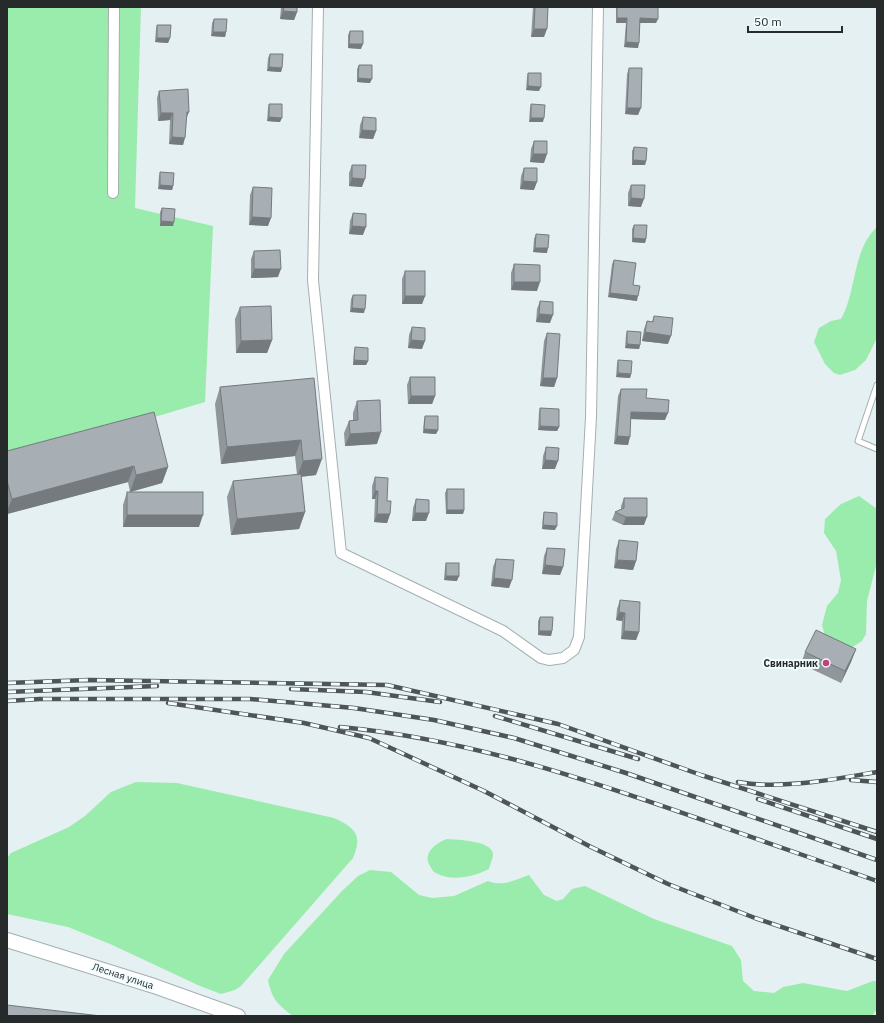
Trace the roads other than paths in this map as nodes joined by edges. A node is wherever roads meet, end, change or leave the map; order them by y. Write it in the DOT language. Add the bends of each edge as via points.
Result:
graph roads {
  1 [pos="114,7"];
  2 [pos="318,7"];
  3 [pos="598,7"];
  4 [pos="114,193"];
  5 [pos="877,385"];
  6 [pos="877,449"];
  7 [pos="7,940"];
  8 [pos="238,1016"];
  1 -- 4 [label="street"];
  2 -- 3 [label="street" via="313,280 341,553 503,631 541,658 549,660 563,658 574,650 579,637 591,417"];
  5 -- 6 [label="lane" via="858,441"];
  7 -- 8 [label="street, Лесная улица" via="147,983"];
}
